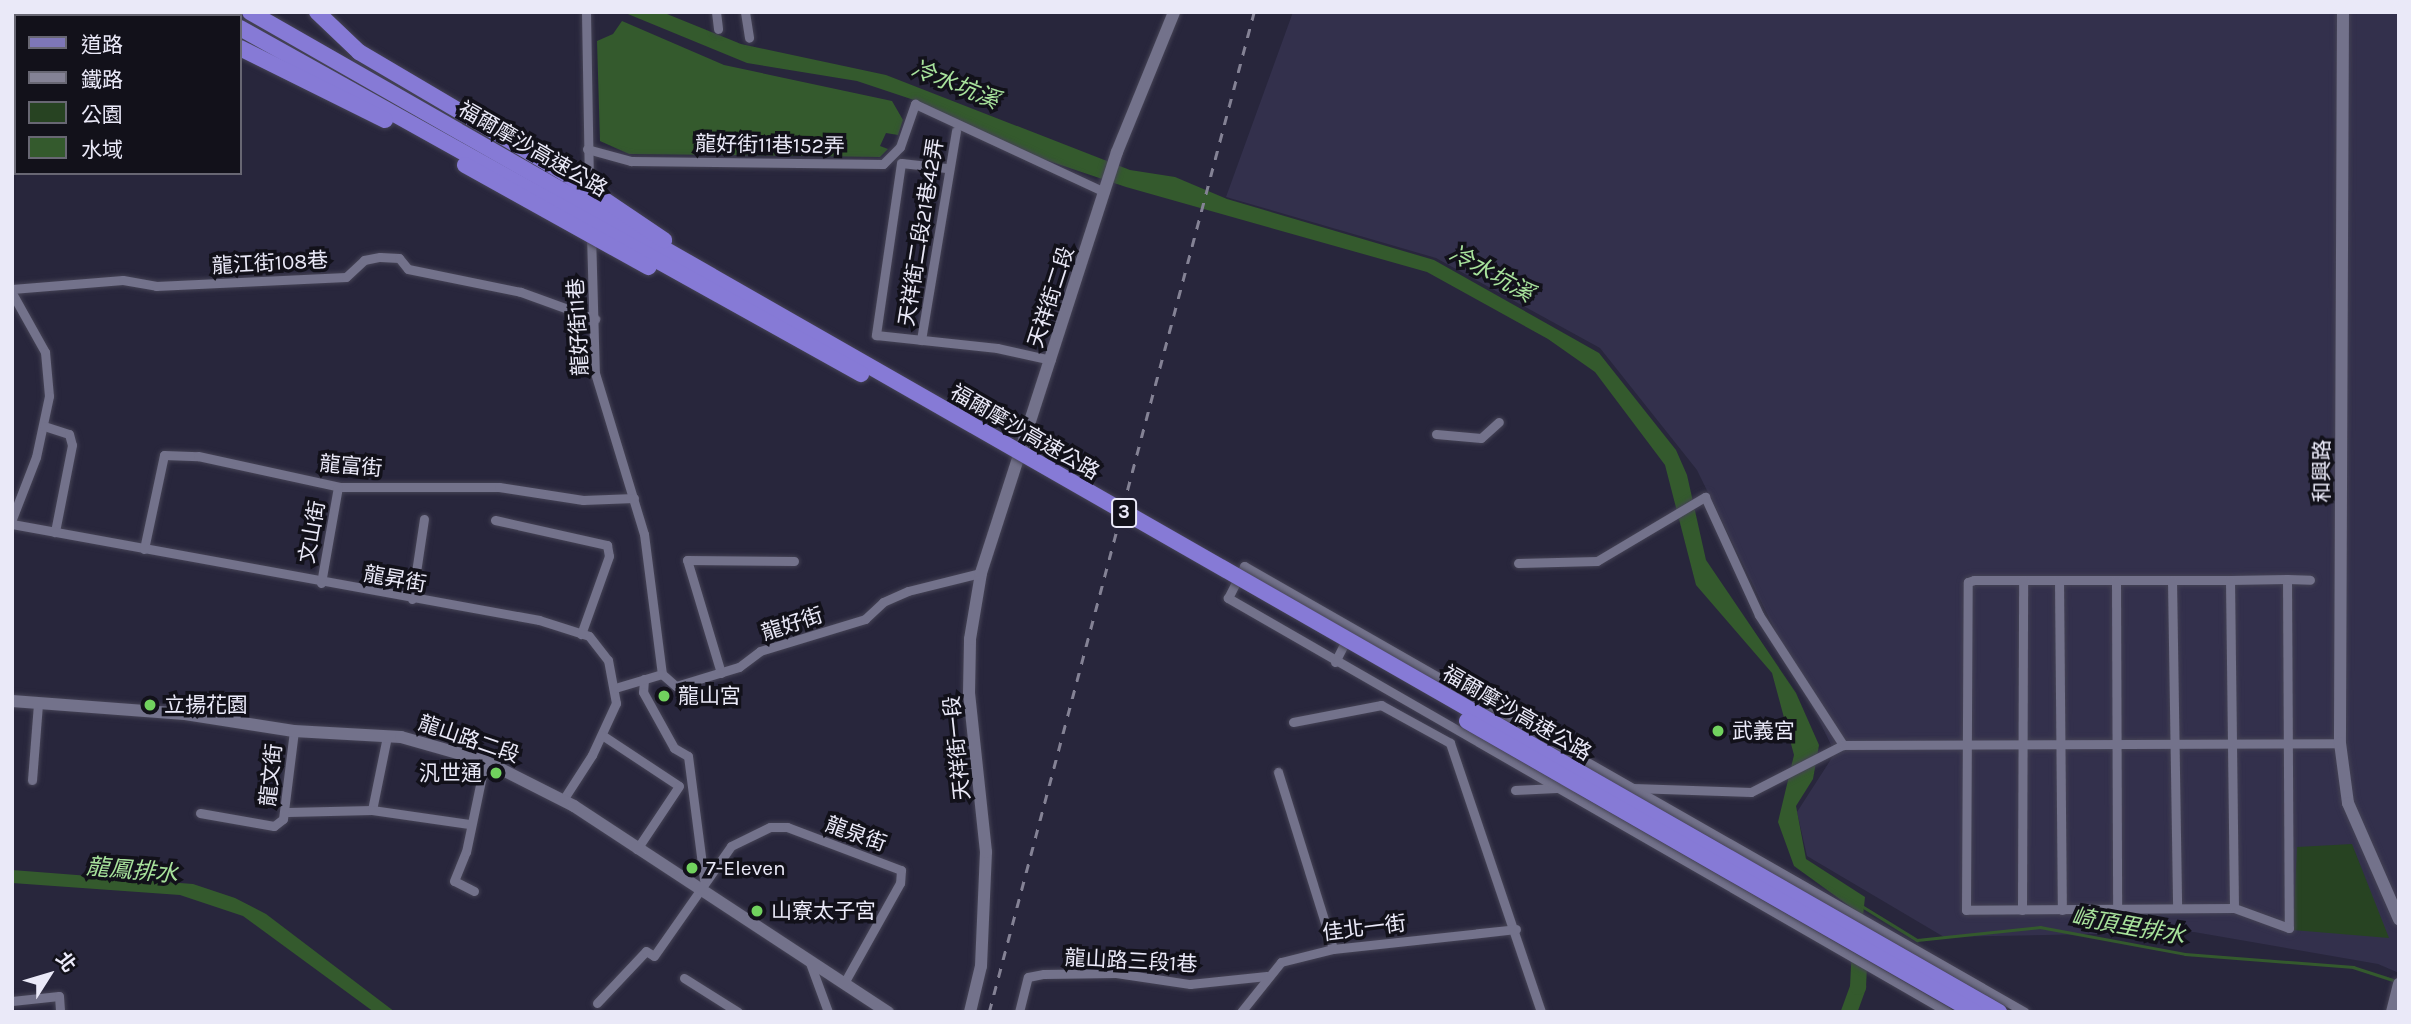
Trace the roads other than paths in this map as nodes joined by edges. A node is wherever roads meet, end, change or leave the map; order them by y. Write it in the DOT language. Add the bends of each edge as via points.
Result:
graph roads {
  1 [pos="250,12"];
  2 [pos="317,12"];
  3 [pos="586,12"];
  4 [pos="716,12"];
  5 [pos="745,12"];
  6 [pos="1174,12"];
  7 [pos="2343,12"];
  8 [pos="242,29"];
  9 [pos="718,29"];
  10 [pos="749,38"];
  11 [pos="242,49"];
  12 [pos="956,131"];
  13 [pos="587,149"];
  14 [pos="946,168"];
  15 [pos="1106,188"];
  16 [pos="677,255"];
  17 [pos="12,291"];
  18 [pos="595,319"];
  19 [pos="921,340"];
  20 [pos="1051,360"];
  21 [pos="854,370"];
  22 [pos="1499,422"];
  23 [pos="44,426"];
  24 [pos="1436,434"];
  25 [pos="1006,483"];
  26 [pos="338,487"];
  27 [pos="634,499"];
  28 [pos="424,519"];
  29 [pos="495,520"];
  30 [pos="12,522"];
  31 [pos="55,532"];
  32 [pos="144,549"];
  33 [pos="794,561"];
  34 [pos="1518,563"];
  35 [pos="981,573"];
  36 [pos="2230,579"];
  37 [pos="2287,579"];
  38 [pos="2023,580"];
  39 [pos="2059,580"];
  40 [pos="2116,580"];
  41 [pos="2172,580"];
  42 [pos="2310,580"];
  43 [pos="321,583"];
  44 [pos="412,600"];
  45 [pos="1352,628"];
  46 [pos="581,634"];
  47 [pos="1335,662"];
  48 [pos="721,673"];
  49 [pos="662,674"];
  50 [pos="645,680"];
  51 [pos="615,688"];
  52 [pos="1472,697"];
  53 [pos="12,701"];
  54 [pos="38,703"];
  55 [pos="1293,722"];
  56 [pos="294,731"];
  57 [pos="1455,732"];
  58 [pos="601,735"];
  59 [pos="387,736"];
  60 [pos="2340,743"];
  61 [pos="1965,744"];
  62 [pos="2022,744"];
  63 [pos="2059,744"];
  64 [pos="2118,744"];
  65 [pos="2172,744"];
  66 [pos="2231,744"];
  67 [pos="2288,744"];
  68 [pos="1843,745"];
  69 [pos="485,761"];
  70 [pos="1278,772"];
  71 [pos="32,780"];
  72 [pos="1549,787"];
  73 [pos="1632,788"];
  74 [pos="1515,790"];
  75 [pos="563,800"];
  76 [pos="1661,804"];
  77 [pos="372,810"];
  78 [pos="288,812"];
  79 [pos="200,813"];
  80 [pos="469,824"];
  81 [pos="1643,840"];
  82 [pos="637,849"];
  83 [pos="701,885"];
  84 [pos="474,891"];
  85 [pos="1831,901"];
  86 [pos="2117,907"];
  87 [pos="2177,908"];
  88 [pos="2234,908"];
  89 [pos="2022,910"];
  90 [pos="2062,910"];
  91 [pos="2399,919"];
  92 [pos="1516,929"];
  93 [pos="1814,936"];
  94 [pos="1333,949"];
  95 [pos="810,963"];
  96 [pos="1267,976"];
  97 [pos="684,978"];
  98 [pos="844,983"];
  99 [pos="2399,984"];
  100 [pos="1994,995"];
  101 [pos="12,1001"];
  102 [pos="597,1003"];
  103 [pos="826,1011"];
  104 [pos="60,1012"];
  105 [pos="737,1012"];
  106 [pos="888,1012"];
  107 [pos="970,1012"];
  108 [pos="1019,1012"];
  109 [pos="1241,1012"];
  110 [pos="1541,1012"];
  111 [pos="1948,1012"];
  112 [pos="1974,1012"];
  113 [pos="1986,1012"];
  114 [pos="1999,1012"];
  115 [pos="2025,1012"];
  116 [pos="2392,1012"];
  1 -- 16 [label="highway, 福爾摩沙高速公路 / 3, bridge"];
  2 -- 16 [label="highway, bridge" via="359,51 656,231"];
  3 -- 13 [label="street, 龍好街11巷"];
  4 -- 9 [label="street"];
  5 -- 10 [label="street"];
  6 -- 15 [label="street, 天祥街二段"];
  7 -- 60 [label="street, 和興路"];
  8 -- 21 [label="highway, 福爾摩沙高速公路 / 3, bridge"];
  11 -- 21 [label="highway, bridge" via="408,131 569,226"];
  12 -- 14 [label="street, 天祥街二段21巷42弄"];
  13 -- 15 [label="street, 龍好街11巷152弄" via="631,161 883,164 900,147 915,104"];
  13 -- 18 [label="street, 龍好街11巷"];
  14 -- 19 [label="street, 天祥街二段21巷42弄"];
  14 -- 19 [label="street" via="901,163 876,335"];
  15 -- 20 [label="street, 天祥街二段"];
  16 -- 114 [label="highway, 福爾摩沙高速公路 / 3, bridge"];
  17 -- 18 [label="street, 龍江街108巷" via="123,280 156,286 346,277 364,260 380,257 399,258 408,269 521,292"];
  17 -- 23 [label="street" via="45,352 49,396"];
  18 -- 27 [label="street, 龍好街11巷" via="595,373"];
  19 -- 20 [label="street"];
  20 -- 25 [label="street, 天祥街二段"];
  21 -- 112 [label="highway, 福爾摩沙高速公路 / 3, bridge"];
  22 -- 24 [label="street" via="1481,438"];
  23 -- 30 [label="street"];
  23 -- 31 [label="street" via="69,434 72,445"];
  25 -- 35 [label="street, 天祥街一段"];
  26 -- 27 [label="street, 龍富街" via="499,487 583,500"];
  26 -- 32 [label="street, 龍富街" via="198,456 164,455"];
  26 -- 43 [label="street, 文山街"];
  27 -- 49 [label="street, 龍好街11巷" via="644,534"];
  28 -- 44 [label="street"];
  29 -- 46 [label="street" via="607,545 609,556"];
  30 -- 31 [label="street, 龍昇街"];
  31 -- 32 [label="street, 龍昇街"];
  32 -- 43 [label="street, 龍昇街"];
  33 -- 48 [label="street" via="687,560"];
  34 -- 68 [label="street" via="1597,561 1705,497 1759,615"];
  35 -- 48 [label="street, 龍好街" via="908,591 883,602 865,619 760,651 749,664"];
  35 -- 107 [label="street, 天祥街一段" via="970,639 969,693 986,852 981,966"];
  36 -- 37 [label="street"];
  36 -- 41 [label="street"];
  36 -- 66 [label="street"];
  37 -- 42 [label="street"];
  37 -- 67 [label="street"];
  38 -- 39 [label="street"];
  38 -- 61 [label="street" via="1968,582"];
  38 -- 62 [label="street"];
  39 -- 40 [label="street"];
  39 -- 63 [label="street"];
  40 -- 41 [label="street"];
  40 -- 64 [label="street"];
  41 -- 65 [label="street"];
  43 -- 44 [label="street, 龍昇街"];
  44 -- 46 [label="street, 龍昇街" via="539,620"];
  45 -- 47 [label="street"];
  45 -- 47 [label="street" via="1244,566 1228,598"];
  45 -- 52 [label="street"];
  46 -- 51 [label="street, 龍昇街" via="608,660"];
  47 -- 57 [label="street"];
  48 -- 49 [label="street, 龍好街" via="676,686"];
  49 -- 50 [label="street"];
  50 -- 51 [label="street"];
  50 -- 83 [label="street" via="643,692 674,748 688,755"];
  51 -- 58 [label="street" via="616,703"];
  52 -- 57 [label="street"];
  52 -- 73 [label="street"];
  53 -- 54 [label="street, 龍山路二段"];
  54 -- 56 [label="street, 龍山路二段" via="185,714"];
  54 -- 71 [label="street"];
  55 -- 92 [label="street" via="1381,705 1450,743"];
  56 -- 59 [label="street, 龍山路二段"];
  56 -- 78 [label="street, 龍文街"];
  57 -- 72 [label="street"];
  58 -- 75 [label="street"];
  58 -- 82 [label="street" via="679,786"];
  59 -- 69 [label="street, 龍山路二段"];
  59 -- 77 [label="street"];
  60 -- 67 [label="street"];
  60 -- 91 [label="street, 和興路" via="2348,803"];
  61 -- 62 [label="street"];
  61 -- 68 [label="street"];
  61 -- 89 [label="street" via="1966,910"];
  62 -- 63 [label="street"];
  62 -- 89 [label="street"];
  63 -- 64 [label="street"];
  63 -- 90 [label="street"];
  64 -- 65 [label="street"];
  64 -- 86 [label="street"];
  65 -- 66 [label="street"];
  65 -- 87 [label="street"];
  66 -- 67 [label="street"];
  66 -- 88 [label="street"];
  67 -- 88 [label="street" via="2289,928"];
  68 -- 73 [label="street" via="1821,752 1751,792"];
  69 -- 75 [label="street, 龍山路二段"];
  69 -- 80 [label="street"];
  70 -- 94 [label="street"];
  72 -- 73 [label="street"];
  72 -- 74 [label="street"];
  72 -- 81 [label="street"];
  73 -- 76 [label="street"];
  75 -- 82 [label="street, 龍山路二段"];
  76 -- 81 [label="street"];
  76 -- 85 [label="street"];
  77 -- 78 [label="street"];
  77 -- 80 [label="street"];
  78 -- 79 [label="street, 龍文街" via="274,827"];
  80 -- 84 [label="street" via="466,852 454,881"];
  81 -- 93 [label="street"];
  82 -- 83 [label="street, 龍山路二段"];
  83 -- 95 [label="street, 龍山路二段"];
  83 -- 98 [label="street, 龍泉街" via="730,846 770,827 787,827 901,870 900,883"];
  83 -- 102 [label="street" via="653,956 646,951"];
  85 -- 93 [label="street"];
  85 -- 100 [label="street"];
  86 -- 87 [label="street"];
  86 -- 90 [label="street"];
  87 -- 88 [label="street"];
  89 -- 90 [label="street"];
  92 -- 94 [label="street, 佳北一街"];
  92 -- 110 [label="street"];
  93 -- 111 [label="street"];
  94 -- 96 [label="street, 佳北一街" via="1281,961"];
  95 -- 98 [label="street, 龍山路二段"];
  95 -- 103 [label="street"];
  96 -- 108 [label="street, 龍山路三段1巷" via="1190,984 1116,973 1044,974 1028,977"];
  96 -- 109 [label="street, 佳北一街"];
  97 -- 105 [label="street"];
  98 -- 106 [label="street, 龍山路二段"];
  99 -- 116 [label="street"];
  100 -- 113 [label="street"];
  100 -- 115 [label="street"];
  101 -- 104 [label="street" via="58,996"];
}
